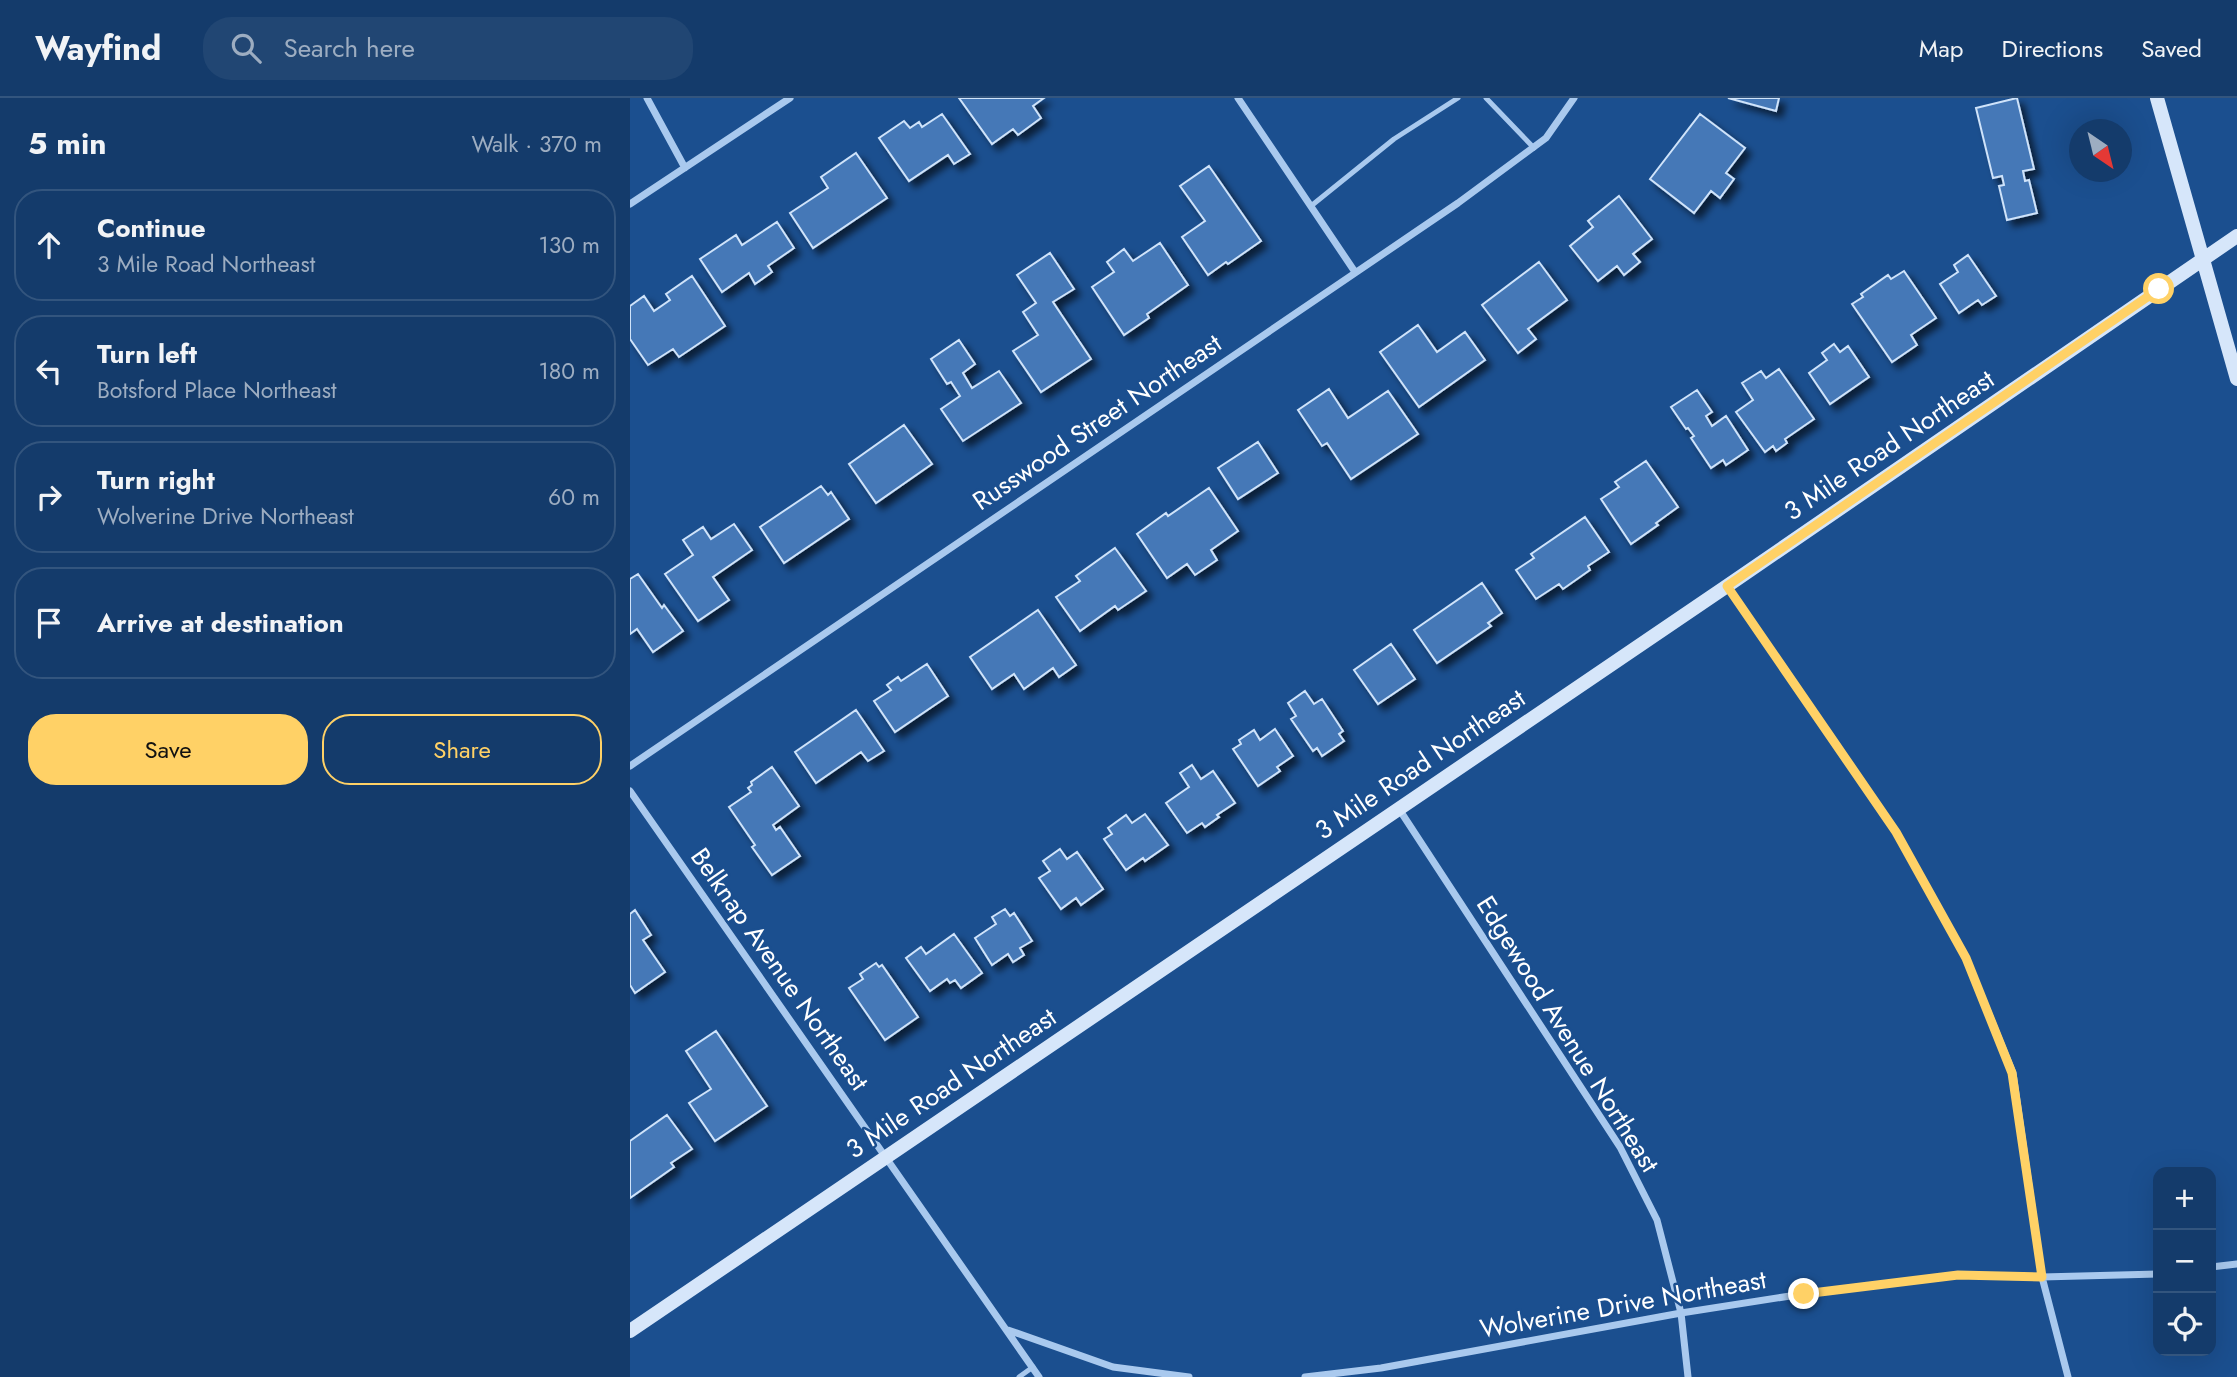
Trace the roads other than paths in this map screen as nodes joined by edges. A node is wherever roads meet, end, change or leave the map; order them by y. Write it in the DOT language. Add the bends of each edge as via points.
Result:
graph roads {
  1 [pos="647,98"];
  2 [pos="790,98"];
  3 [pos="1238,98"];
  4 [pos="1458,98"];
  5 [pos="1486,98"];
  6 [pos="1574,98"];
  7 [pos="2157,98"];
  8 [pos="1534,148"];
  9 [pos="685,168"];
  10 [pos="630,204"];
  11 [pos="1311,206"];
  12 [pos="2237,236"];
  13 [pos="2202,260"];
  14 [pos="1355,272"];
  15 [pos="2237,379"];
  16 [pos="1727,586"];
  17 [pos="630,765"];
  18 [pos="630,791"];
  19 [pos="1399,808"];
  20 [pos="885,1157"];
  21 [pos="2237,1264"];
  22 [pos="2216,1267"];
  23 [pos="2153,1274"];
  24 [pos="2042,1277"];
  25 [pos="1681,1313"];
  26 [pos="1007,1330"];
  27 [pos="630,1331"];
  28 [pos="1033,1367"];
  29 [pos="1020,1377"];
  30 [pos="1039,1377"];
  31 [pos="1189,1377"];
  32 [pos="1305,1377"];
  33 [pos="1688,1377"];
  34 [pos="2068,1377"];
  1 -- 9 [label="street"];
  2 -- 9 [label="street"];
  3 -- 11 [label="street"];
  4 -- 11 [label="lane" via="1394,139"];
  5 -- 8 [label="lane"];
  6 -- 8 [label="street, Russwood Street Northeast"];
  7 -- 13 [label="main road"];
  8 -- 14 [label="street, Russwood Street Northeast"];
  9 -- 10 [label="street"];
  11 -- 14 [label="street"];
  12 -- 13 [label="main road, 3 Mile Road Northeast"];
  13 -- 15 [label="main road"];
  13 -- 16 [label="main road, 3 Mile Road Northeast"];
  14 -- 17 [label="street, Russwood Street Northeast"];
  16 -- 19 [label="main road, 3 Mile Road Northeast"];
  16 -- 24 [label="street" via="1896,832 1966,958 2012,1073"];
  18 -- 20 [label="street, Belknap Avenue Northeast"];
  19 -- 20 [label="main road, 3 Mile Road Northeast"];
  19 -- 25 [label="street, Edgewood Avenue Northeast" via="1620,1147 1657,1220"];
  20 -- 26 [label="street, Belknap Avenue Northeast"];
  20 -- 27 [label="main road, 3 Mile Road Northeast"];
  21 -- 22 [label="street"];
  23 -- 24 [label="street, Wolverine Drive Northeast"];
  24 -- 25 [label="street, Wolverine Drive Northeast" via="1958,1275"];
  24 -- 34 [label="street"];
  25 -- 32 [label="street, Wolverine Drive Northeast" via="1381,1368"];
  25 -- 33 [label="street, Edgewood Avenue Northeast"];
  26 -- 28 [label="street, Belknap Avenue Northeast"];
  26 -- 31 [label="street" via="1113,1367"];
  28 -- 29 [label="lane"];
  28 -- 30 [label="street, Belknap Avenue Northeast"];
}
